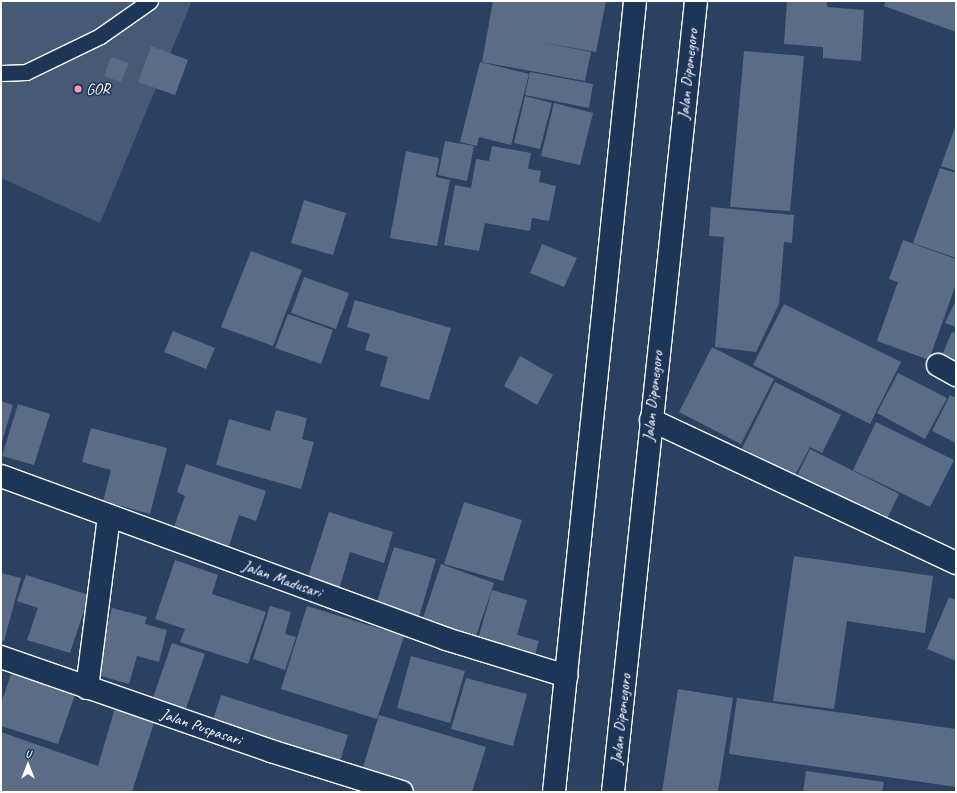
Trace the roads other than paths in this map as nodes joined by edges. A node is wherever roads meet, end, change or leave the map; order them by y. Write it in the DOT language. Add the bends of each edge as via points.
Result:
graph roads {
  1 [pos="150,1"];
  2 [pos="635,1"];
  3 [pos="696,1"];
  4 [pos="1,74"];
  5 [pos="651,420"];
  6 [pos="1,476"];
  7 [pos="110,516"];
  8 [pos="956,563"];
  9 [pos="1,658"];
  10 [pos="566,676"];
  11 [pos="88,688"];
  12 [pos="402,792"];
  13 [pos="554,792"];
  14 [pos="613,792"];
  1 -- 4 [label="lane" via="100,36 26,72"];
  2 -- 10 [label="main road"];
  3 -- 5 [label="main road, Jalan Diponegoro"];
  5 -- 8 [label="main road"];
  5 -- 14 [label="main road, Jalan Diponegoro"];
  6 -- 7 [label="main road, Jalan Madusari"];
  7 -- 10 [label="main road, Jalan Madusari" via="446,639"];
  7 -- 11 [label="main road"];
  9 -- 11 [label="main road, Jalan Puspasari"];
  10 -- 13 [label="main road"];
  11 -- 12 [label="main road, Jalan Puspasari"];
}
